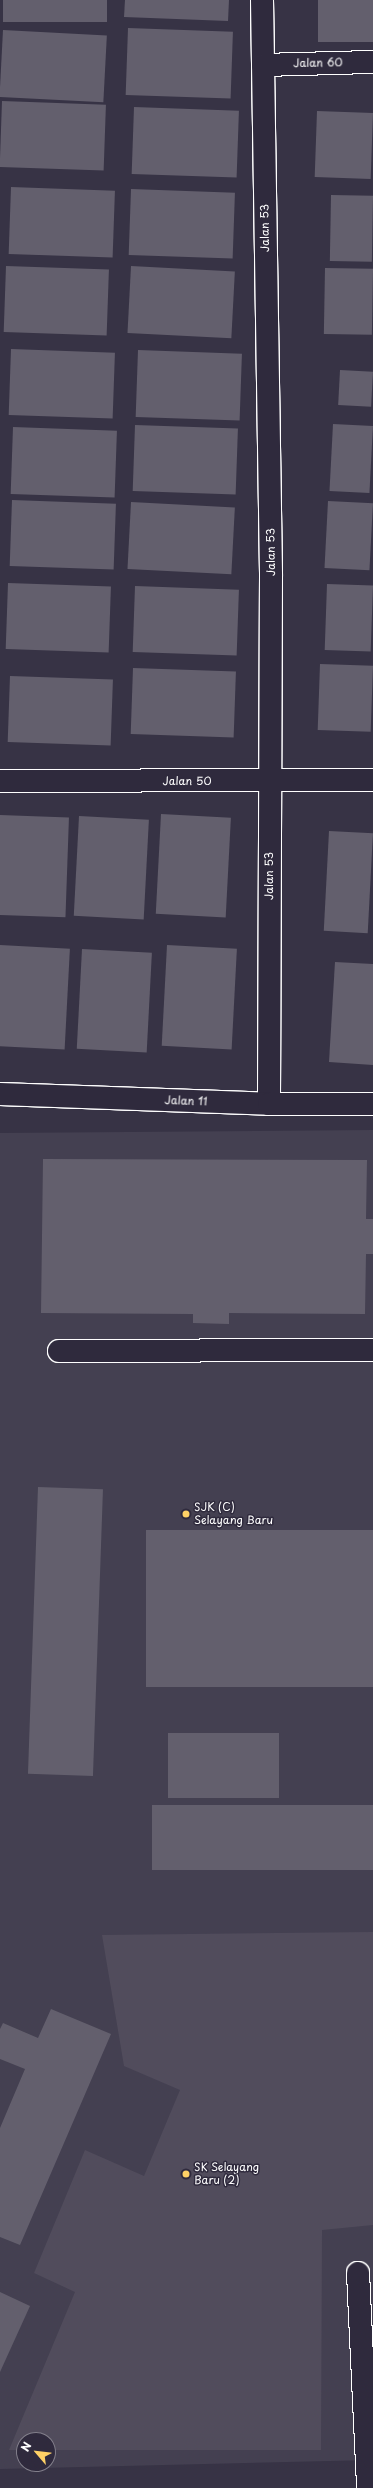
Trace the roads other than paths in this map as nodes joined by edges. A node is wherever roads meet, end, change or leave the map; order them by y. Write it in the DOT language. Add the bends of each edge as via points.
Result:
graph roads {
  1 [pos="262,0"];
  2 [pos="373,62"];
  3 [pos="263,64"];
  4 [pos="268,780"];
  5 [pos="373,780"];
  6 [pos="0,781"];
  7 [pos="0,1094"];
  8 [pos="269,1104"];
  9 [pos="373,1104"];
  10 [pos="373,1350"];
  11 [pos="59,1351"];
  12 [pos="358,2274"];
  13 [pos="368,2488"];
  1 -- 3 [label="street, Jalan 53"];
  2 -- 3 [label="street, Jalan 60"];
  3 -- 4 [label="street, Jalan 53" via="271,576"];
  4 -- 5 [label="street, Jalan 50"];
  4 -- 6 [label="street, Jalan 50"];
  4 -- 8 [label="street, Jalan 53"];
  7 -- 8 [label="street, Jalan 11"];
  8 -- 9 [label="street, Jalan 11"];
  10 -- 11 [label="street"];
  12 -- 13 [label="street"];
}
